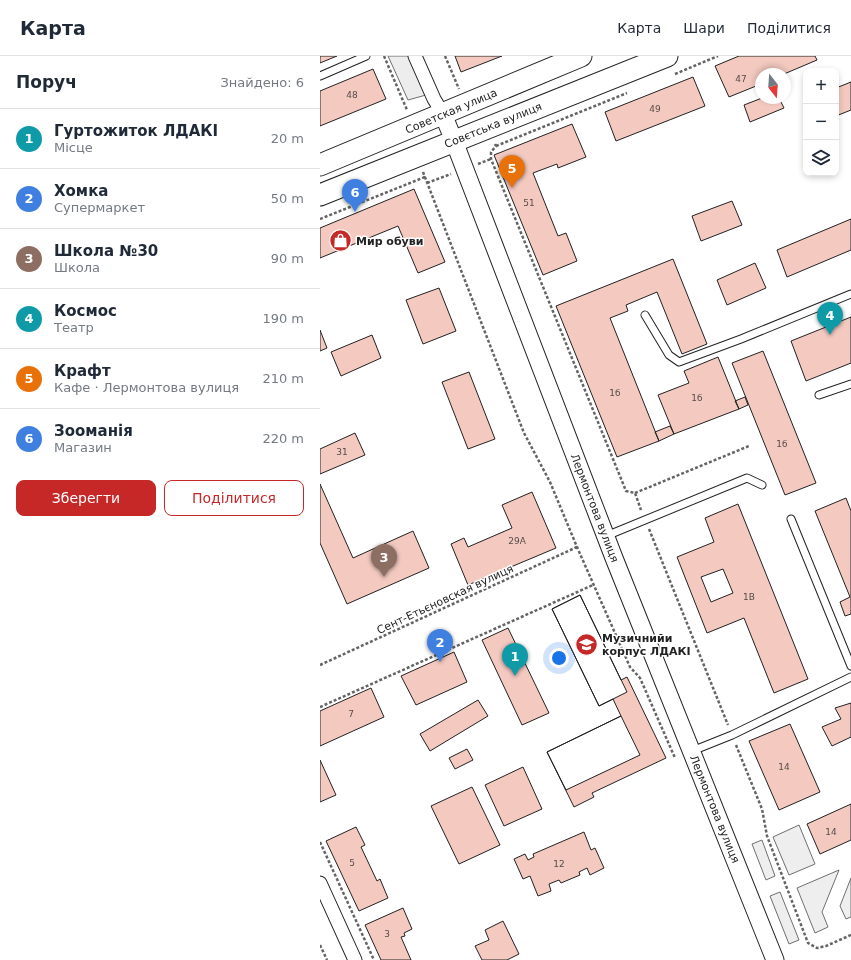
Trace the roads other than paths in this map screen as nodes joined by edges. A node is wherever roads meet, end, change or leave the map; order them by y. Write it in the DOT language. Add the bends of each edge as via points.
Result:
graph roads {
  1 [pos="366,56"];
  2 [pos="415,56"];
  3 [pos="581,56"];
  4 [pos="670,65"];
  5 [pos="320,76"];
  6 [pos="443,114"];
  7 [pos="454,141"];
  8 [pos="320,165"];
  9 [pos="320,195"];
  10 [pos="851,294"];
  11 [pos="645,314"];
  12 [pos="851,384"];
  13 [pos="819,395"];
  14 [pos="762,485"];
  15 [pos="791,519"];
  16 [pos="606,536"];
  17 [pos="851,666"];
  18 [pos="851,677"];
  19 [pos="691,751"];
  20 [pos="320,882"];
  21 [pos="356,960"];
  22 [pos="776,960"];
  1 -- 5 [label="lane"];
  2 -- 6 [label="street, Лермонтова вулиця"];
  3 -- 6 [label="main road, Советская улица"];
  4 -- 7 [label="main road, Совєтська вулиця"];
  6 -- 7 [label="street, Лермонтова вулиця"];
  6 -- 8 [label="main road, Советская улица"];
  7 -- 9 [label="main road, Совєтська вулиця"];
  7 -- 16 [label="street, Лермонтова вулиця"];
  10 -- 11 [label="lane" via="679,362 669,355"];
  12 -- 13 [label="lane"];
  14 -- 16 [label="lane" via="747,478"];
  15 -- 17 [label="lane"];
  16 -- 19 [label="street, Лермонтова вулиця"];
  18 -- 19 [label="lane" via="732,735"];
  19 -- 22 [label="street, Лермонтова вулиця"];
  20 -- 21 [label="street"];
}
